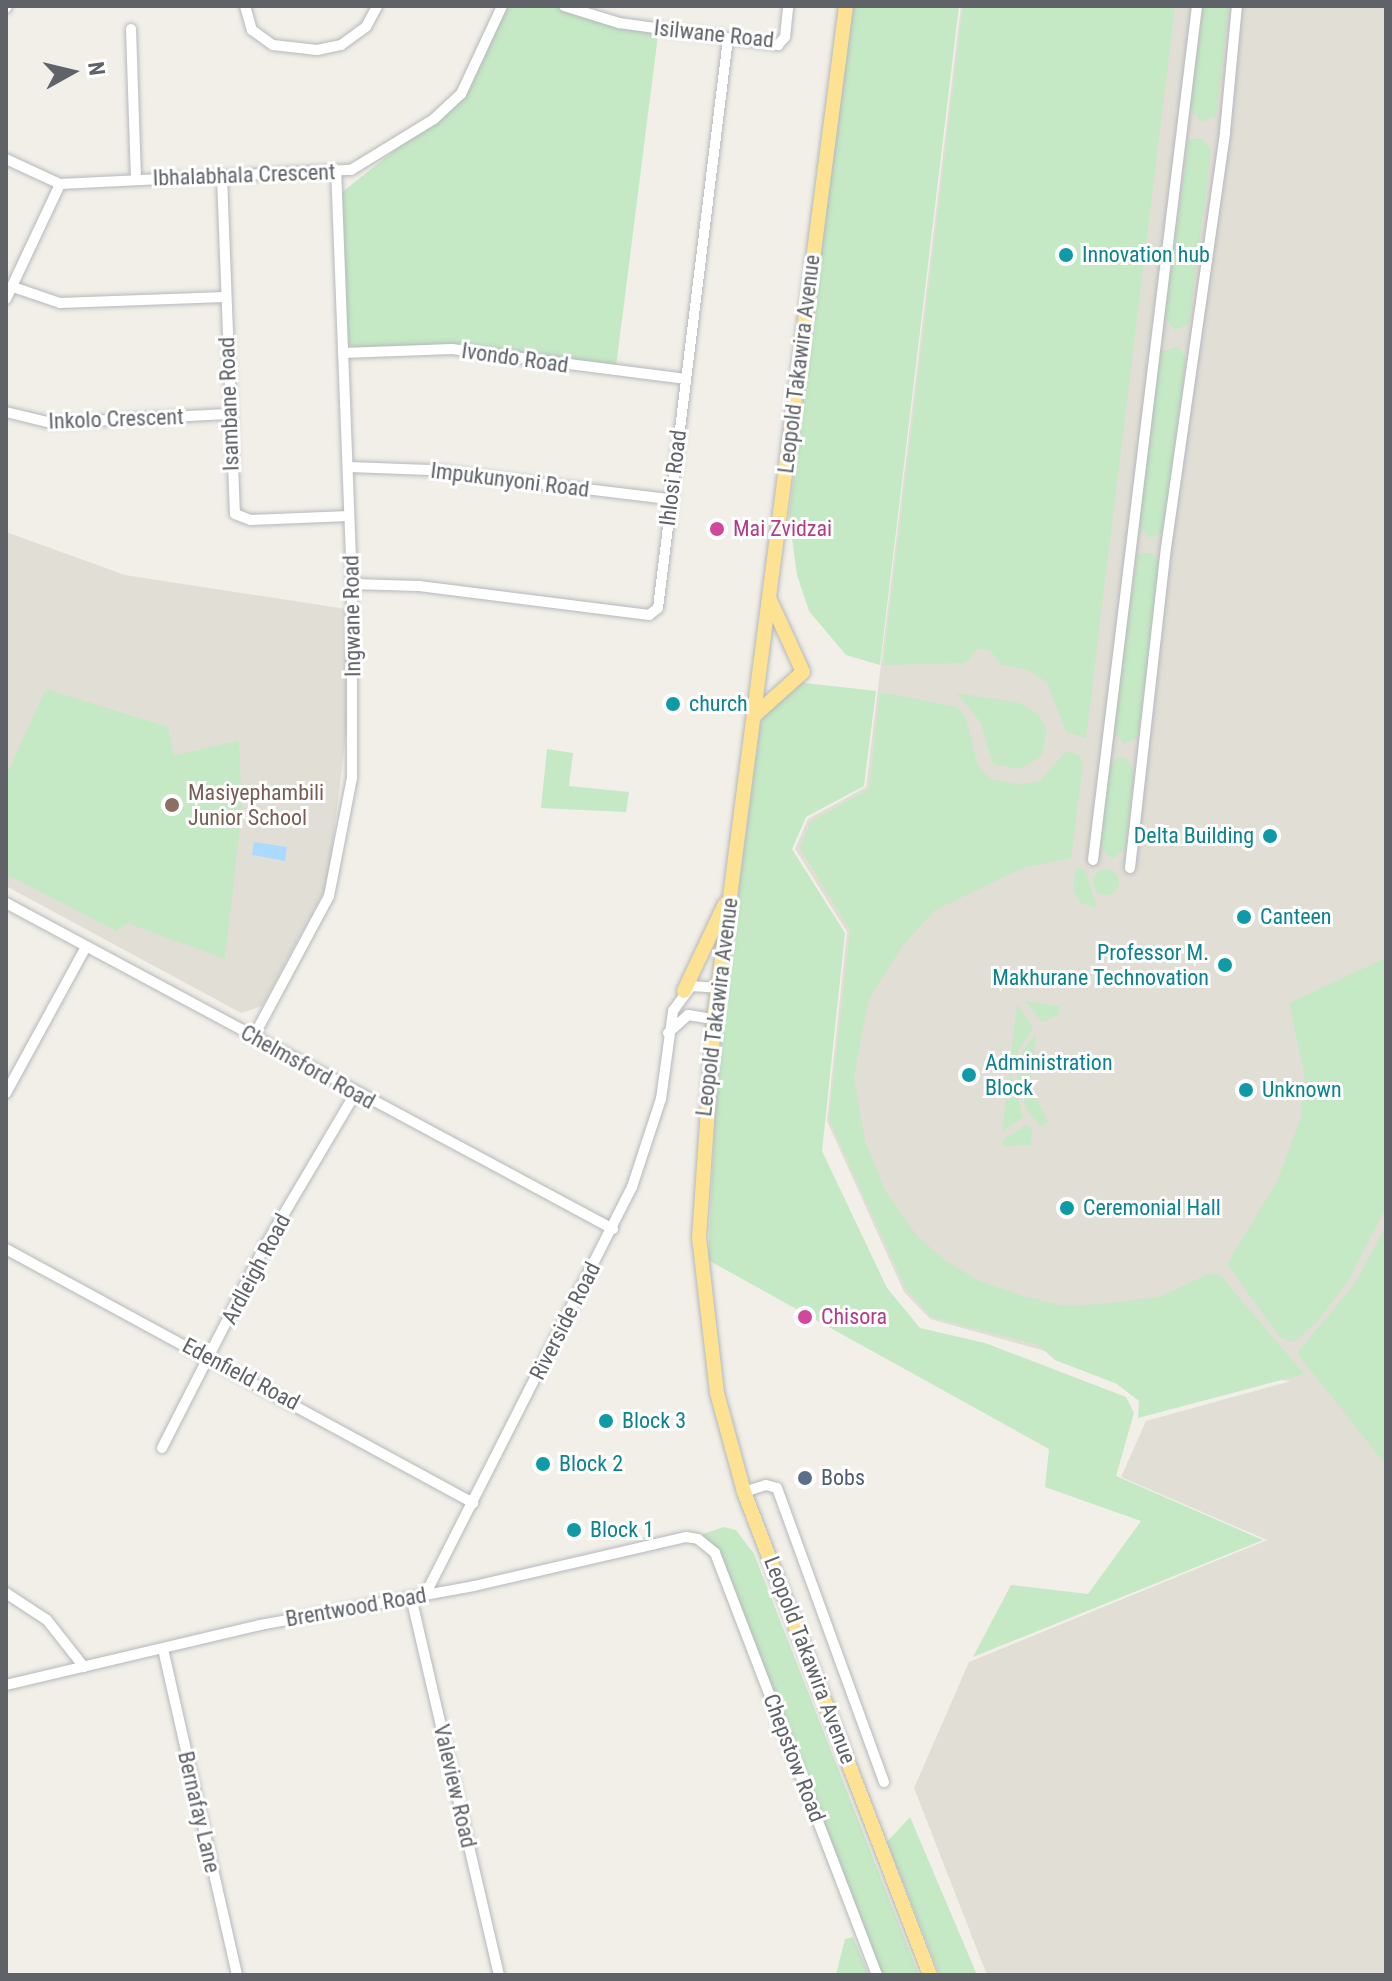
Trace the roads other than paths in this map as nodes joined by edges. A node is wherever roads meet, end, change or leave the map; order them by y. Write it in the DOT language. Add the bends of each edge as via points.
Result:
graph roads {
  1 [pos="245,6"];
  2 [pos="377,6"];
  3 [pos="502,6"];
  4 [pos="564,6"];
  5 [pos="788,6"];
  6 [pos="846,6"];
  7 [pos="1197,6"];
  8 [pos="1237,6"];
  9 [pos="131,29"];
  10 [pos="728,39"];
  11 [pos="6,159"];
  12 [pos="336,173"];
  13 [pos="222,177"];
  14 [pos="136,179"];
  15 [pos="60,184"];
  16 [pos="13,287"];
  17 [pos="225,297"];
  18 [pos="6,299"];
  19 [pos="343,353"];
  20 [pos="686,379"];
  21 [pos="6,412"];
  22 [pos="228,414"];
  23 [pos="349,467"];
  24 [pos="670,499"];
  25 [pos="349,516"];
  26 [pos="352,584"];
  27 [pos="769,597"];
  28 [pos="755,715"];
  29 [pos="1093,860"];
  30 [pos="1130,868"];
  31 [pos="729,897"];
  32 [pos="6,903"];
  33 [pos="86,947"];
  34 [pos="718,988"];
  35 [pos="684,991"];
  36 [pos="714,1019"];
  37 [pos="667,1034"];
  38 [pos="254,1036"];
  39 [pos="6,1093"];
  40 [pos="355,1094"];
  41 [pos="613,1229"];
  42 [pos="6,1249"];
  43 [pos="210,1358"];
  44 [pos="162,1448"];
  45 [pos="744,1492"];
  46 [pos="473,1503"];
  47 [pos="706,1543"];
  48 [pos="6,1593"];
  49 [pos="425,1595"];
  50 [pos="411,1597"];
  51 [pos="163,1649"];
  52 [pos="84,1667"];
  53 [pos="6,1685"];
  54 [pos="884,1782"];
  55 [pos="237,1975"];
  56 [pos="499,1975"];
  57 [pos="877,1975"];
  58 [pos="930,1975"];
  1 -- 2 [label="street" via="252,30 273,45 317,50 341,45 366,27"];
  3 -- 12 [label="street, Ibhalabhala Crescent" via="461,94 362,166"];
  4 -- 10 [label="street, Isilwane Road" via="626,25"];
  5 -- 10 [label="street, Isilwane Road" via="783,44"];
  6 -- 27 [label="highway, Leopold Takawira Avenue"];
  7 -- 29 [label="street"];
  8 -- 30 [label="street"];
  9 -- 14 [label="street"];
  10 -- 20 [label="street, Ihlosi Road"];
  11 -- 15 [label="street, Ibhalabhala Crescent"];
  12 -- 13 [label="street, Ibhalabhala Crescent"];
  12 -- 19 [label="street, Ingwane Road"];
  13 -- 14 [label="street, Ibhalabhala Crescent"];
  13 -- 17 [label="street, Isambane Road"];
  14 -- 15 [label="street, Ibhalabhala Crescent"];
  15 -- 16 [label="street"];
  16 -- 17 [label="street" via="60,303"];
  16 -- 18 [label="street"];
  17 -- 22 [label="street, Isambane Road"];
  19 -- 20 [label="street, Ivondo Road" via="452,349"];
  19 -- 23 [label="street, Ingwane Road"];
  20 -- 24 [label="street, Ihlosi Road"];
  21 -- 22 [label="street, Inkolo Crescent" via="51,423"];
  22 -- 25 [label="street, Isambane Road" via="233,507 239,518"];
  23 -- 24 [label="street, Impukunyoni Road" via="429,470"];
  23 -- 25 [label="street, Ingwane Road"];
  24 -- 26 [label="street, Ihlosi Road" via="658,608 649,615 419,586"];
  25 -- 26 [label="street, Ingwane Road"];
  26 -- 38 [label="street, Ingwane Road" via="353,746 344,837 323,909"];
  27 -- 28 [label="highway, Leopold Takawira Avenue"];
  27 -- 28 [label="highway" via="803,672"];
  28 -- 31 [label="highway, Leopold Takawira Avenue"];
  31 -- 34 [label="highway, Leopold Takawira Avenue"];
  31 -- 35 [label="highway"];
  32 -- 33 [label="street, Chelmsford Road"];
  33 -- 38 [label="street, Chelmsford Road"];
  33 -- 39 [label="street"];
  34 -- 35 [label="street" via="700,985"];
  34 -- 36 [label="highway, Leopold Takawira Avenue"];
  35 -- 37 [label="street, Riverside Road"];
  36 -- 37 [label="street" via="688,1015"];
  36 -- 45 [label="highway, Leopold Takawira Avenue" via="699,1184 702,1295 717,1393"];
  37 -- 41 [label="street, Riverside Road" via="656,1119"];
  38 -- 40 [label="street, Chelmsford Road"];
  40 -- 41 [label="street, Chelmsford Road"];
  40 -- 43 [label="street, Ardleigh Road" via="265,1246"];
  41 -- 46 [label="street, Riverside Road"];
  42 -- 43 [label="street, Edenfield Road"];
  43 -- 44 [label="street, Ardleigh Road"];
  43 -- 46 [label="street, Edenfield Road"];
  45 -- 54 [label="street" via="766,1485 777,1488"];
  45 -- 58 [label="highway, Leopold Takawira Avenue"];
  46 -- 49 [label="street, Riverside Road"];
  47 -- 49 [label="street, Brentwood Road" via="686,1537"];
  47 -- 57 [label="street, Chepstow Road" via="715,1553"];
  48 -- 52 [label="street" via="47,1620"];
  49 -- 50 [label="street, Brentwood Road"];
  50 -- 51 [label="street, Brentwood Road"];
  50 -- 56 [label="street, Valeview Road"];
  51 -- 52 [label="street, Brentwood Road"];
  51 -- 55 [label="street, Bernafay Lane"];
  52 -- 53 [label="street, Brentwood Road"];
}
